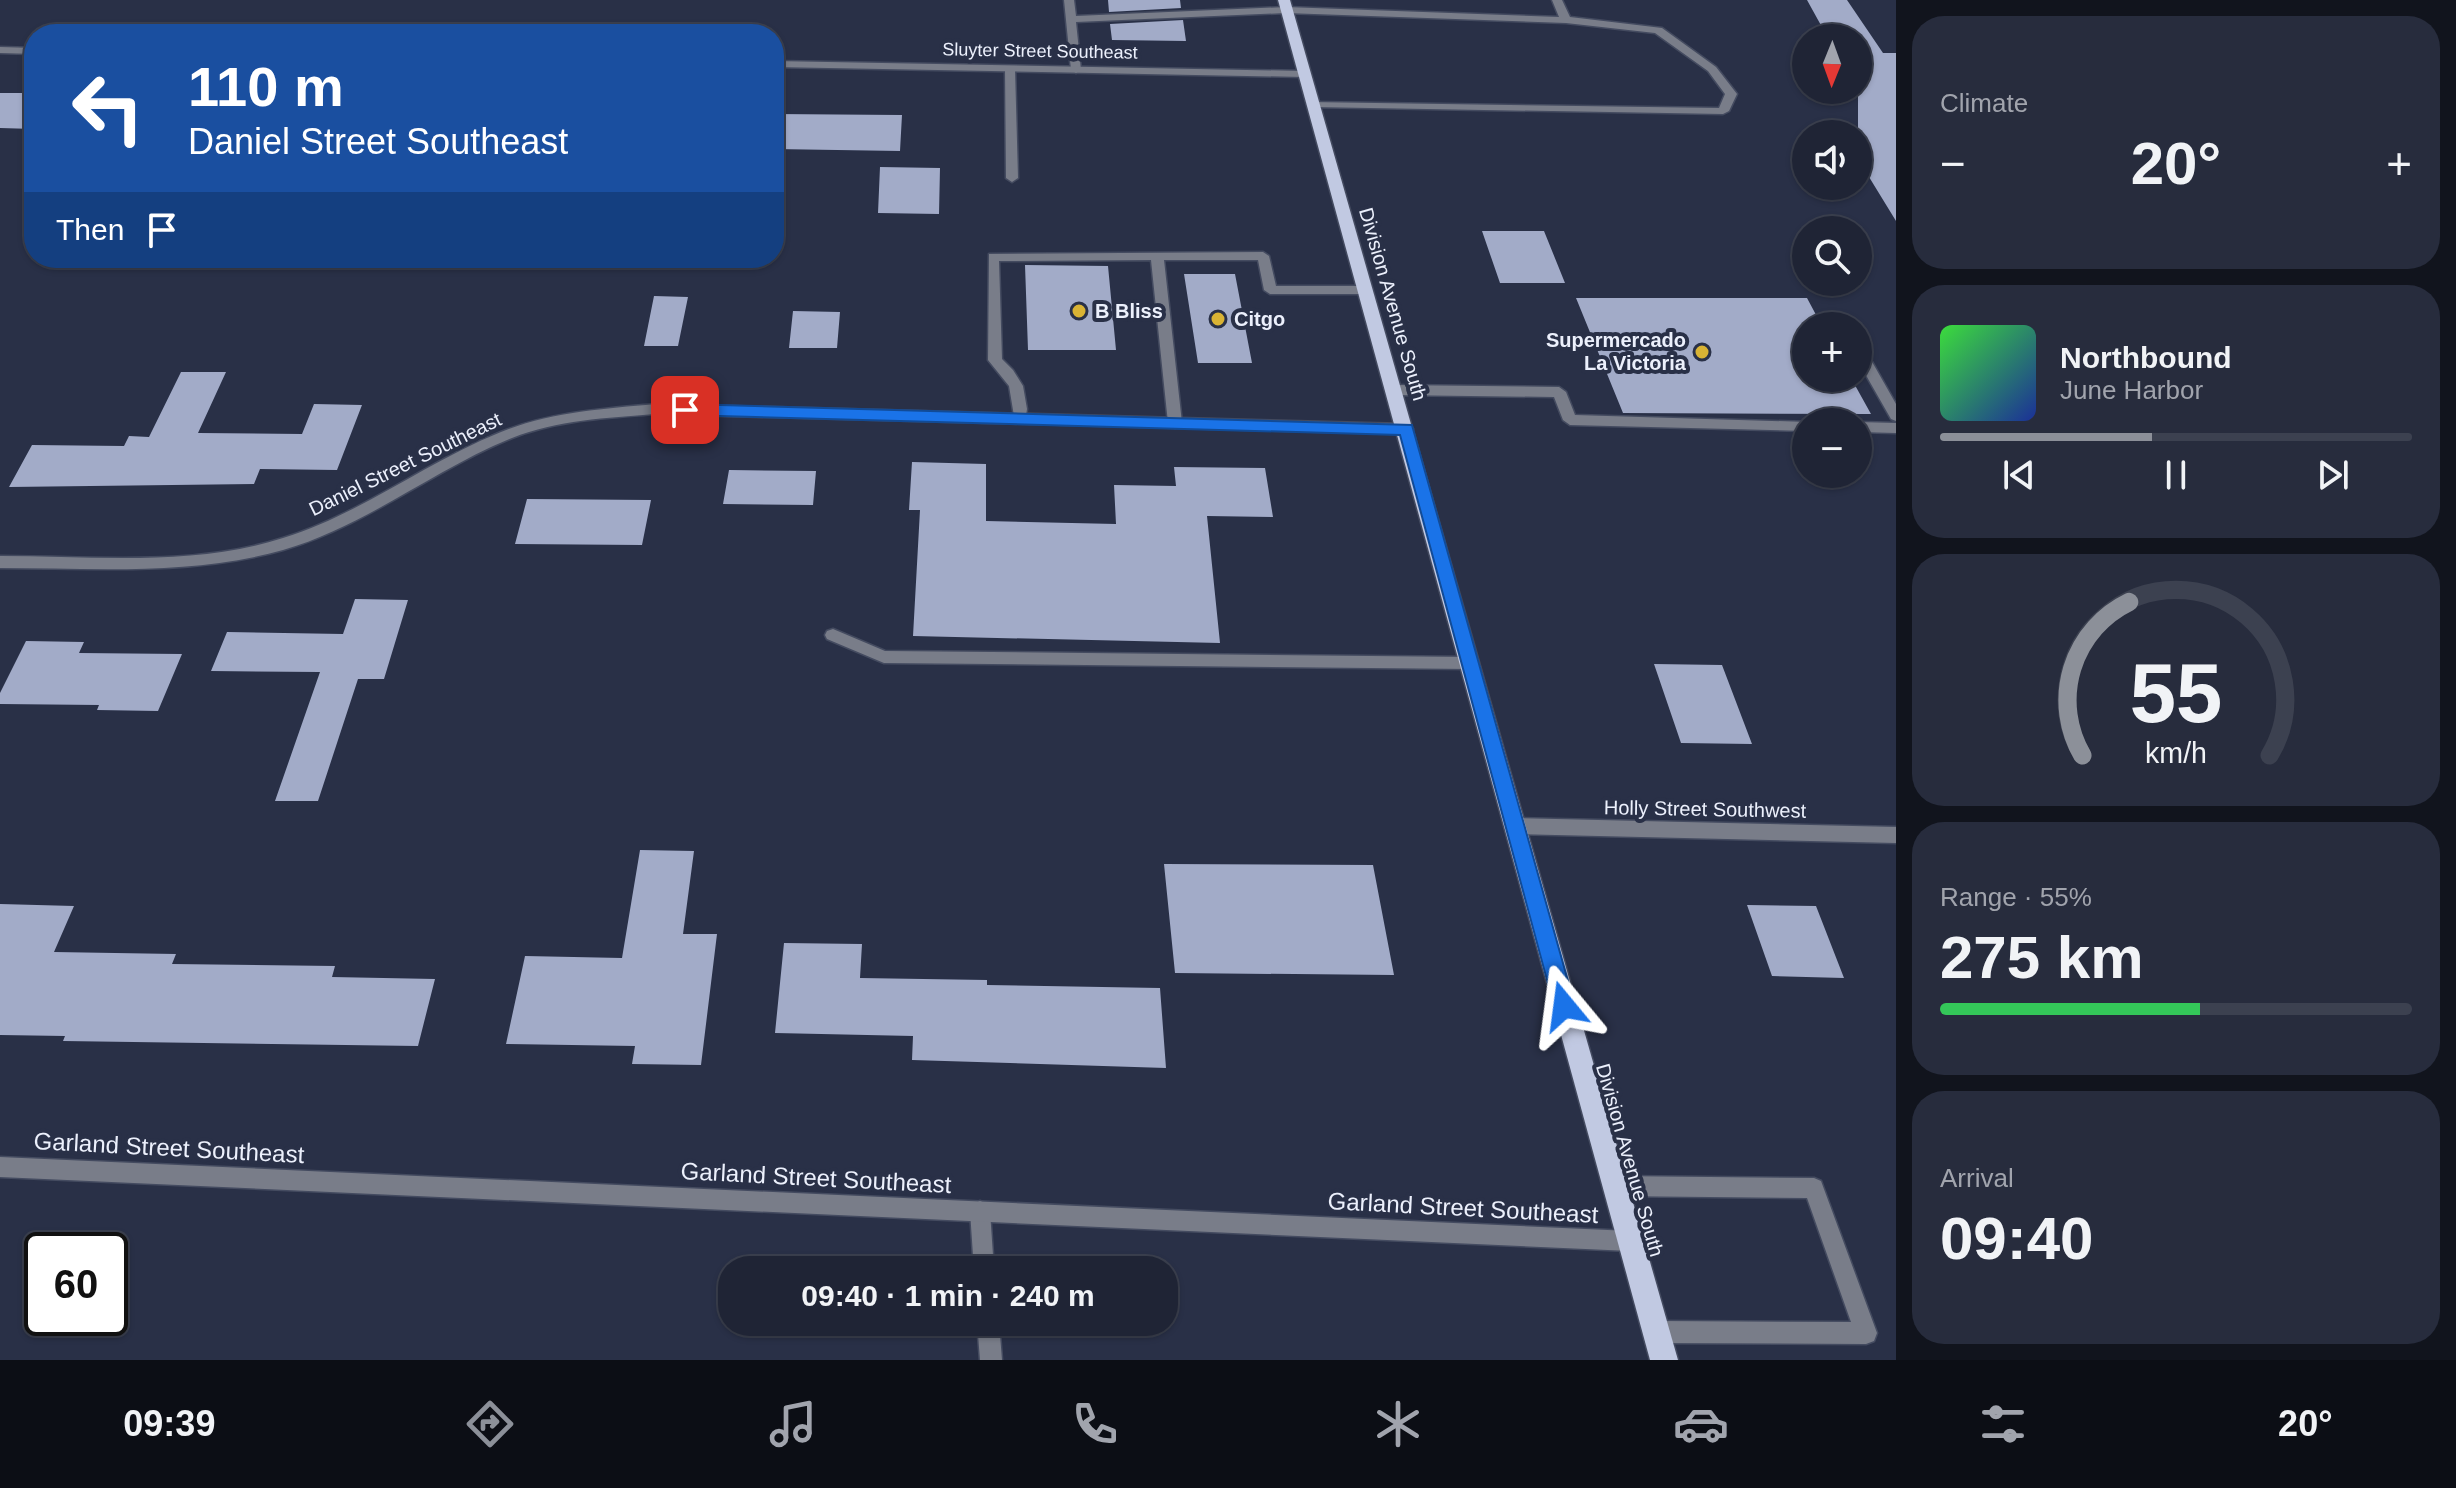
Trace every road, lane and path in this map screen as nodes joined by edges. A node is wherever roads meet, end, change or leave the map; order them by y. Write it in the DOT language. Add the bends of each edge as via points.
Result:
graph roads {
  1 [pos="1069,0"];
  2 [pos="1557,0"];
  3 [pos="1285,5"];
  4 [pos="1071,19"];
  5 [pos="1566,20"];
  6 [pos="0,50"];
  7 [pos="24,51"];
  8 [pos="784,64"];
  9 [pos="1010,69"];
  10 [pos="1076,70"];
  11 [pos="1304,74"];
  12 [pos="1313,104"];
  13 [pos="1012,178"];
  14 [pos="1157,256"];
  15 [pos="1366,290"];
  16 [pos="1872,374"];
  17 [pos="1395,390"];
  18 [pos="1896,416"];
  19 [pos="1020,419"];
  20 [pos="1175,423"];
  21 [pos="1792,426"];
  22 [pos="1872,427"];
  23 [pos="1896,428"];
  24 [pos="1406,429"];
  25 [pos="0,562"];
  26 [pos="833,635"];
  27 [pos="1470,663"];
  28 [pos="1514,826"];
  29 [pos="1896,835"];
  30 [pos="0,1167"];
  31 [pos="1614,1186"];
  32 [pos="980,1211"];
  33 [pos="1630,1241"];
  34 [pos="983,1256"];
  35 [pos="1656,1332"];
  36 [pos="989,1336"];
  37 [pos="991,1360"];
  38 [pos="1664,1360"];
  1 -- 4 [label="street"];
  2 -- 5 [label="street"];
  3 -- 4 [label="street"];
  3 -- 5 [label="street"];
  3 -- 11 [label="main road, Division Avenue South"];
  4 -- 10 [label="street"];
  5 -- 12 [label="street" via="1658,30 1712,69 1731,94 1723,111"];
  6 -- 7 [label="street"];
  8 -- 9 [label="street, Sluyter Street Southeast"];
  9 -- 10 [label="street, Sluyter Street Southeast"];
  9 -- 13 [label="street"];
  10 -- 11 [label="street, Sluyter Street Southeast"];
  11 -- 12 [label="main road, Division Avenue South"];
  12 -- 15 [label="main road, Division Avenue South"];
  14 -- 15 [label="street" via="1263,256 1270,290"];
  14 -- 19 [label="street" via="993,257 995,360 1020,392"];
  14 -- 20 [label="street"];
  15 -- 17 [label="main road, Division Avenue South"];
  16 -- 18 [label="street"];
  17 -- 21 [label="street" via="1559,392 1570,420"];
  17 -- 24 [label="main road, Division Avenue South"];
  19 -- 20 [label="street, Daniel Street Southeast"];
  19 -- 25 [label="street, Daniel Street Southeast" via="655,409 572,418 509,433 284,544 203,561"];
  20 -- 24 [label="street, Daniel Street Southeast"];
  22 -- 23 [label="street"];
  24 -- 27 [label="main road, Division Avenue South"];
  26 -- 27 [label="street" via="884,657"];
  27 -- 28 [label="main road, Division Avenue South"];
  28 -- 29 [label="street, Holly Street Southwest"];
  28 -- 31 [label="main road, Division Avenue South"];
  30 -- 32 [label="street, Garland Street Southeast"];
  31 -- 33 [label="main road, Division Avenue South"];
  31 -- 35 [label="street" via="1814,1188 1866,1333"];
  32 -- 33 [label="street, Garland Street Southeast"];
  32 -- 34 [label="street"];
  33 -- 35 [label="main road, Division Avenue South"];
  35 -- 38 [label="main road, Division Avenue South"];
  36 -- 37 [label="street"];
}
